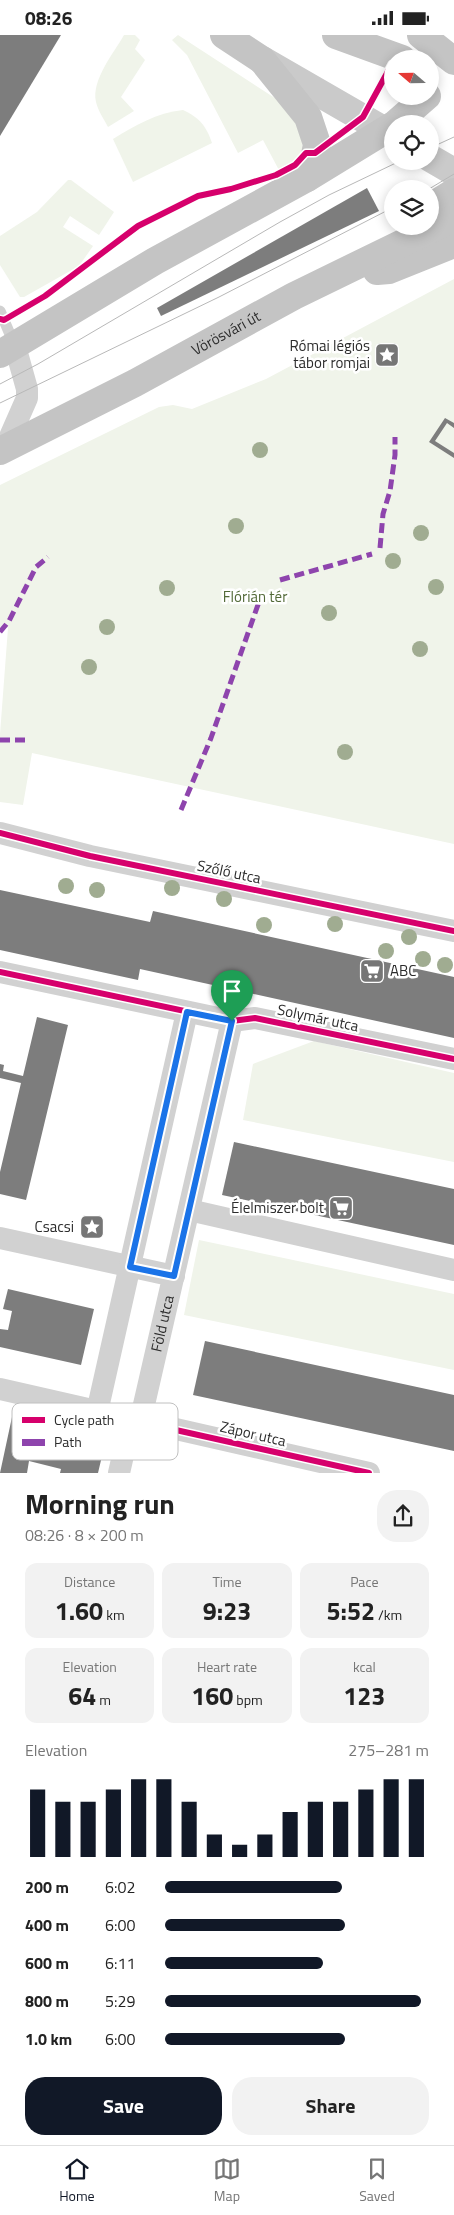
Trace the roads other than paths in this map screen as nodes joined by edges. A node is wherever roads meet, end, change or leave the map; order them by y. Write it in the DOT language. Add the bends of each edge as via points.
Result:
graph roads {
  1 [pos="224,35"];
  2 [pos="336,35"];
  3 [pos="421,35"];
  4 [pos="384,52"];
  5 [pos="262,61"];
  6 [pos="454,61"];
  7 [pos="439,68"];
  8 [pos="454,71"];
  9 [pos="439,85"];
  10 [pos="418,105"];
  11 [pos="407,115"];
  12 [pos="384,125"];
  13 [pos="384,133"];
  14 [pos="439,163"];
  15 [pos="454,172"];
  16 [pos="307,177"];
  17 [pos="454,191"];
  18 [pos="439,201"];
  19 [pos="454,218"];
  20 [pos="384,233"];
  21 [pos="454,244"];
  22 [pos="341,275"];
  23 [pos="0,311"];
  24 [pos="7,350"];
  25 [pos="3,449"];
  26 [pos="0,833"];
  27 [pos="454,931"];
  28 [pos="0,972"];
  29 [pos="187,1012"];
  30 [pos="232,1021"];
  31 [pos="454,1059"];
  32 [pos="189,1210"];
  33 [pos="0,1238"];
  34 [pos="130,1267"];
  35 [pos="454,1270"];
  36 [pos="174,1276"];
  37 [pos="0,1389"];
  38 [pos="62,1403"];
  39 [pos="99,1403"];
  40 [pos="141,1403"];
  41 [pos="178,1430"];
  42 [pos="123,1460"];
  43 [pos="119,1473"];
  44 [pos="369,1473"];
  1 -- 5 [label="main road"];
  2 -- 4 [label="main road"];
  3 -- 6 [label="main road"];
  5 -- 12 [label="main road"];
  5 -- 16 [label="main road" via="308,117 317,144"];
  7 -- 8 [label="main road"];
  8 -- 9 [label="main road"];
  10 -- 11 [label="main road"];
  13 -- 16 [label="main road"];
  14 -- 15 [label="main road"];
  16 -- 24 [label="main road" via="155,261"];
  17 -- 18 [label="main road"];
  19 -- 22 [label="main road, Vörösvári út"];
  20 -- 22 [label="main road"];
  21 -- 22 [label="main road" via="389,270"];
  22 -- 25 [label="main road, Vörösvári út" via="294,296 134,383"];
  23 -- 24 [label="lane"];
  24 -- 25 [label="street" via="28,389 27,398"];
  26 -- 27 [label="street, Szőlő utca" via="90,856"];
  28 -- 29 [label="street, Solymár utca"];
  29 -- 30 [label="street, Solymár utca"];
  29 -- 34 [label="street"];
  30 -- 31 [label="street, Solymár utca" via="255,1018"];
  30 -- 32 [label="street, Föld utca"];
  32 -- 35 [label="street"];
  32 -- 36 [label="street, Föld utca"];
  33 -- 34 [label="street"];
  34 -- 36 [label="street"];
  34 -- 39 [label="street"];
  36 -- 40 [label="street, Föld utca"];
  37 -- 38 [label="street, Zápor utca"];
  41 -- 44 [label="street, Zápor utca"];
  42 -- 43 [label="street, Föld utca"];
}
